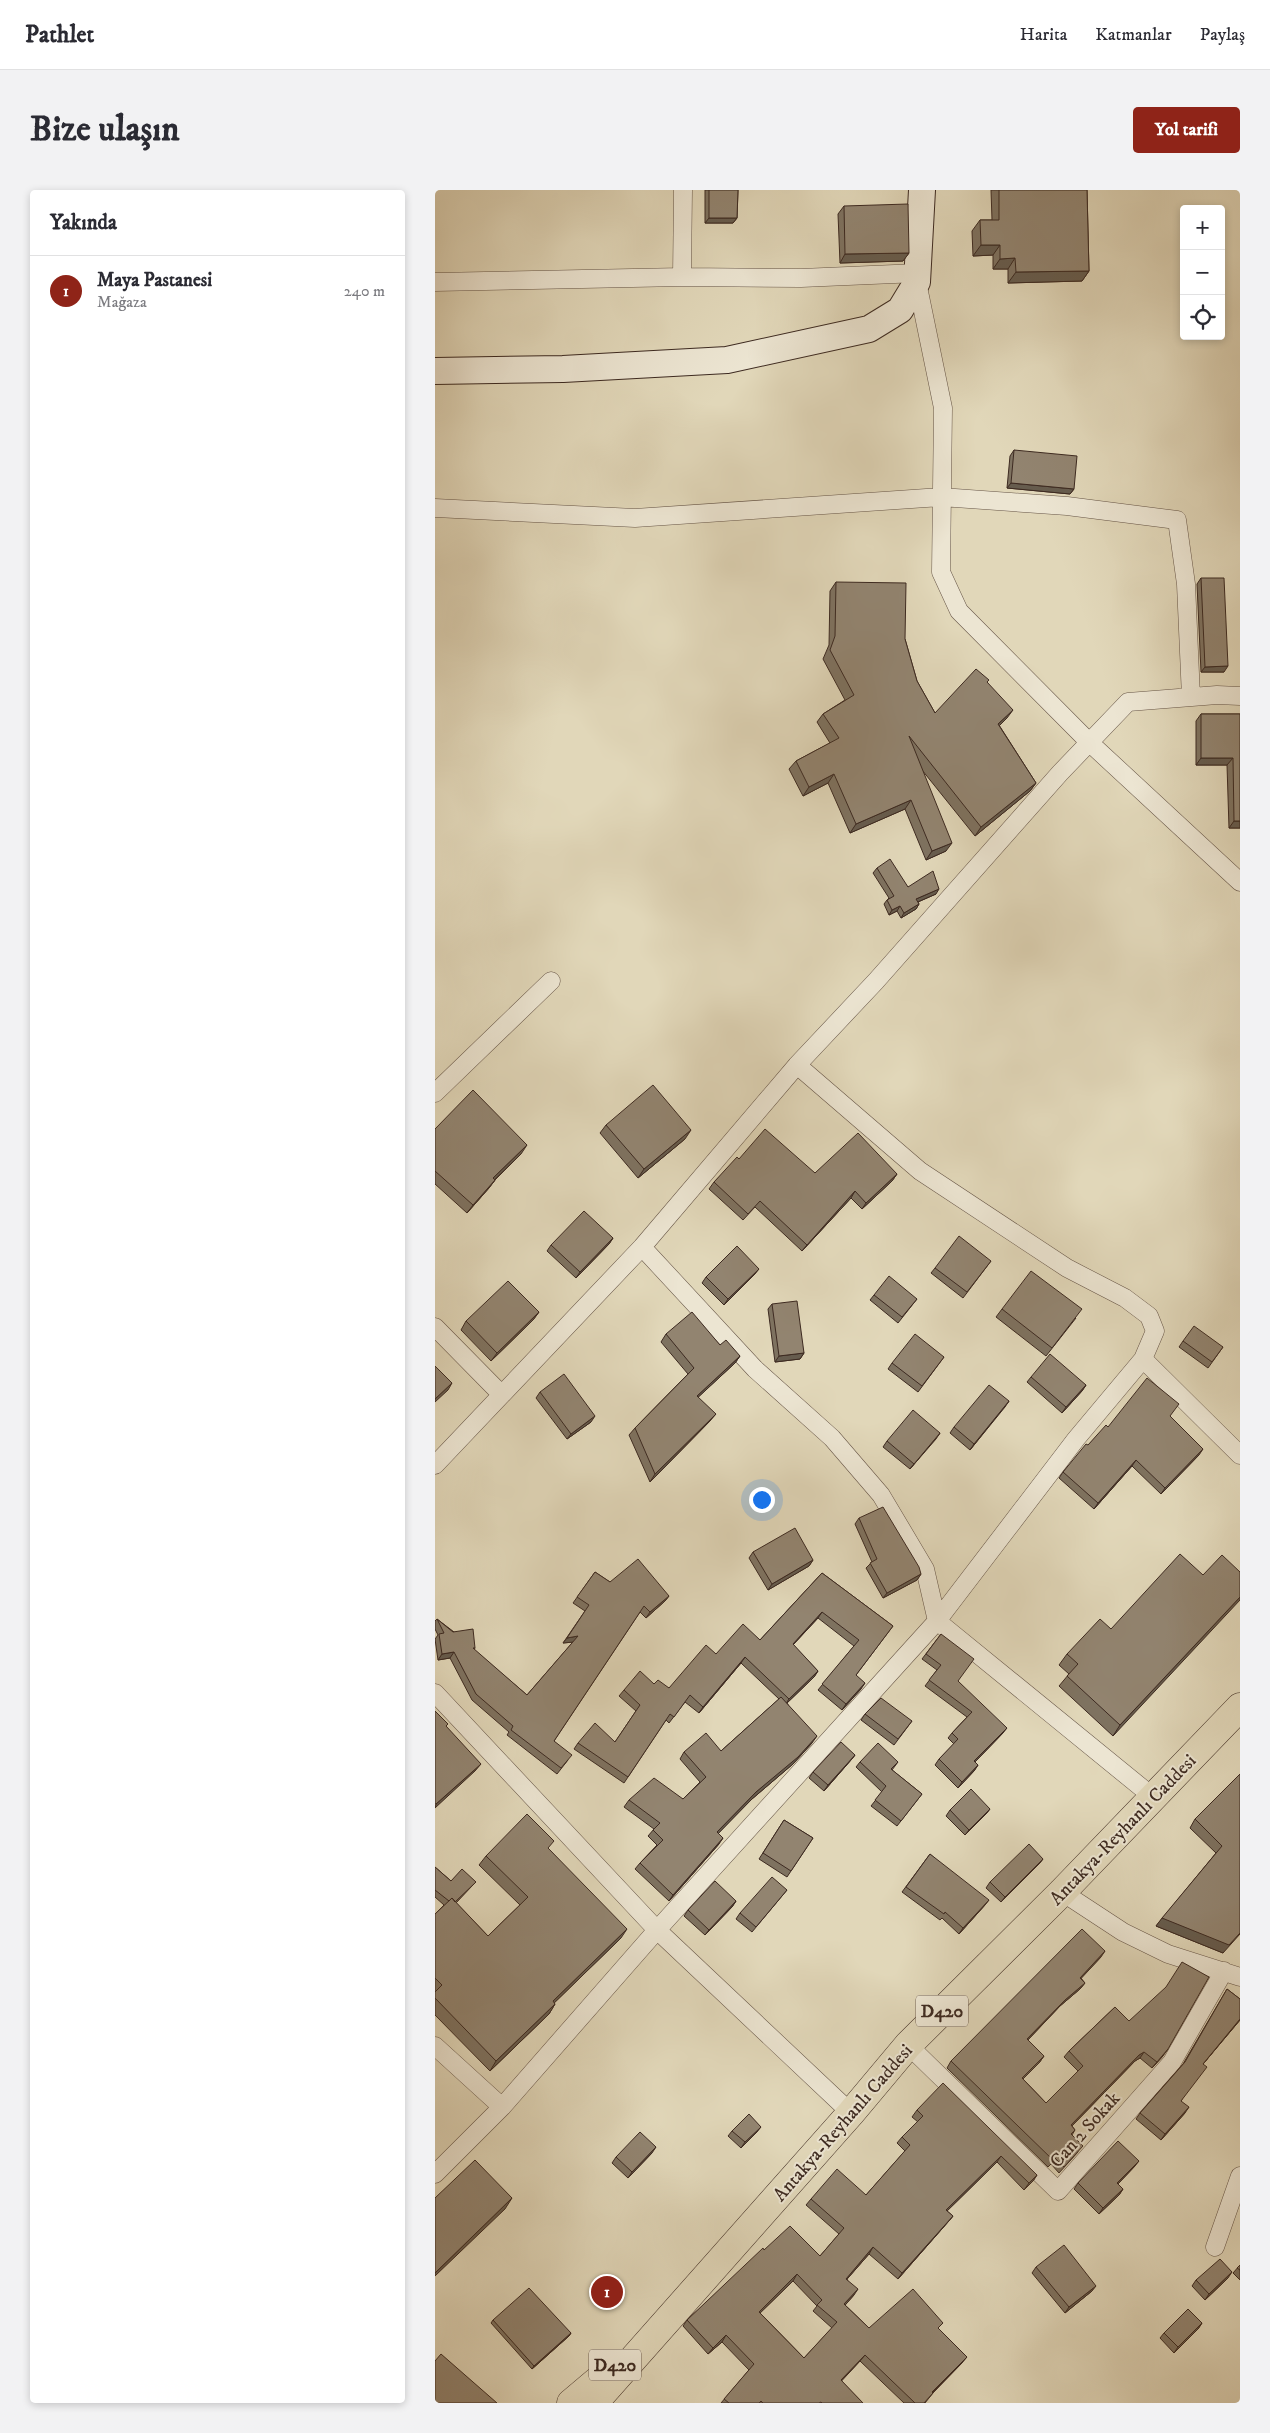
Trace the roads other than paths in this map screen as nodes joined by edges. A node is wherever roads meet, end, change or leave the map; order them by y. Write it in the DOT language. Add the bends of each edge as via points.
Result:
graph roads {
  1 [pos="683,190"];
  2 [pos="922,190"];
  3 [pos="682,277"];
  4 [pos="918,278"];
  5 [pos="435,282"];
  6 [pos="435,357"];
  7 [pos="435,371"];
  8 [pos="941,497"];
  9 [pos="435,508"];
  10 [pos="1240,696"];
  11 [pos="1191,697"];
  12 [pos="1090,743"];
  13 [pos="1240,882"];
  14 [pos="551,982"];
  15 [pos="797,1065"];
  16 [pos="435,1093"];
  17 [pos="642,1246"];
  18 [pos="435,1327"];
  19 [pos="1143,1358"];
  20 [pos="501,1394"];
  21 [pos="1240,1455"];
  22 [pos="435,1465"];
  23 [pos="937,1621"];
  24 [pos="435,1694"];
  25 [pos="1240,1707"];
  26 [pos="1153,1796"];
  27 [pos="1062,1892"];
  28 [pos="657,1930"];
  29 [pos="1232,1974"];
  30 [pos="908,2045"];
  31 [pos="435,2046"];
  32 [pos="502,2108"];
  33 [pos="851,2114"];
  34 [pos="435,2174"];
  35 [pos="1240,2176"];
  36 [pos="1215,2246"];
  37 [pos="659,2327"];
  38 [pos="571,2403"];
  39 [pos="594,2403"];
  1 -- 3 [label="street"];
  2 -- 4 [label="street"];
  3 -- 4 [label="street"];
  3 -- 5 [label="street"];
  4 -- 7 [label="street" via="900,310 869,329 727,360 563,369"];
  4 -- 8 [label="street" via="943,408"];
  6 -- 7 [label="street"];
  8 -- 9 [label="street" via="635,518"];
  8 -- 11 [label="street" via="1067,506 1177,520 1186,584"];
  8 -- 12 [label="street" via="941,572 959,611"];
  10 -- 11 [label="street"];
  11 -- 12 [label="street" via="1128,702"];
  12 -- 13 [label="street"];
  12 -- 15 [label="street" via="877,982"];
  14 -- 16 [label="street"];
  15 -- 17 [label="street"];
  15 -- 19 [label="street" via="920,1171 1067,1268 1125,1298 1149,1316 1155,1332"];
  17 -- 20 [label="street"];
  17 -- 23 [label="street" via="755,1369 832,1438 881,1495 925,1569"];
  18 -- 20 [label="street"];
  19 -- 21 [label="street"];
  19 -- 23 [label="street" via="1076,1439"];
  20 -- 22 [label="street"];
  23 -- 26 [label="street"];
  23 -- 28 [label="street"];
  24 -- 28 [label="street"];
  25 -- 26 [label="main road, Antakya-Reyhanlı Caddesi / D420"];
  26 -- 27 [label="main road, Antakya-Reyhanlı Caddesi / D420"];
  27 -- 29 [label="street" via="1123,1932 1168,1954"];
  27 -- 30 [label="main road, Antakya-Reyhanlı Caddesi / D420"];
  28 -- 32 [label="street"];
  28 -- 33 [label="street"];
  29 -- 30 [label="street, Can 2 Sokak" via="1172,2062 1058,2190"];
  30 -- 33 [label="main road, Antakya-Reyhanlı Caddesi / D420"];
  31 -- 32 [label="street"];
  32 -- 34 [label="street"];
  33 -- 37 [label="main road, Antakya-Reyhanlı Caddesi / D420"];
  35 -- 36 [label="street"];
  37 -- 38 [label="main road, Antakya-Reyhanlı Caddesi / D420"];
  37 -- 39 [label="main road, Antakya-Reyhanlı Caddesi / D420"];
}
